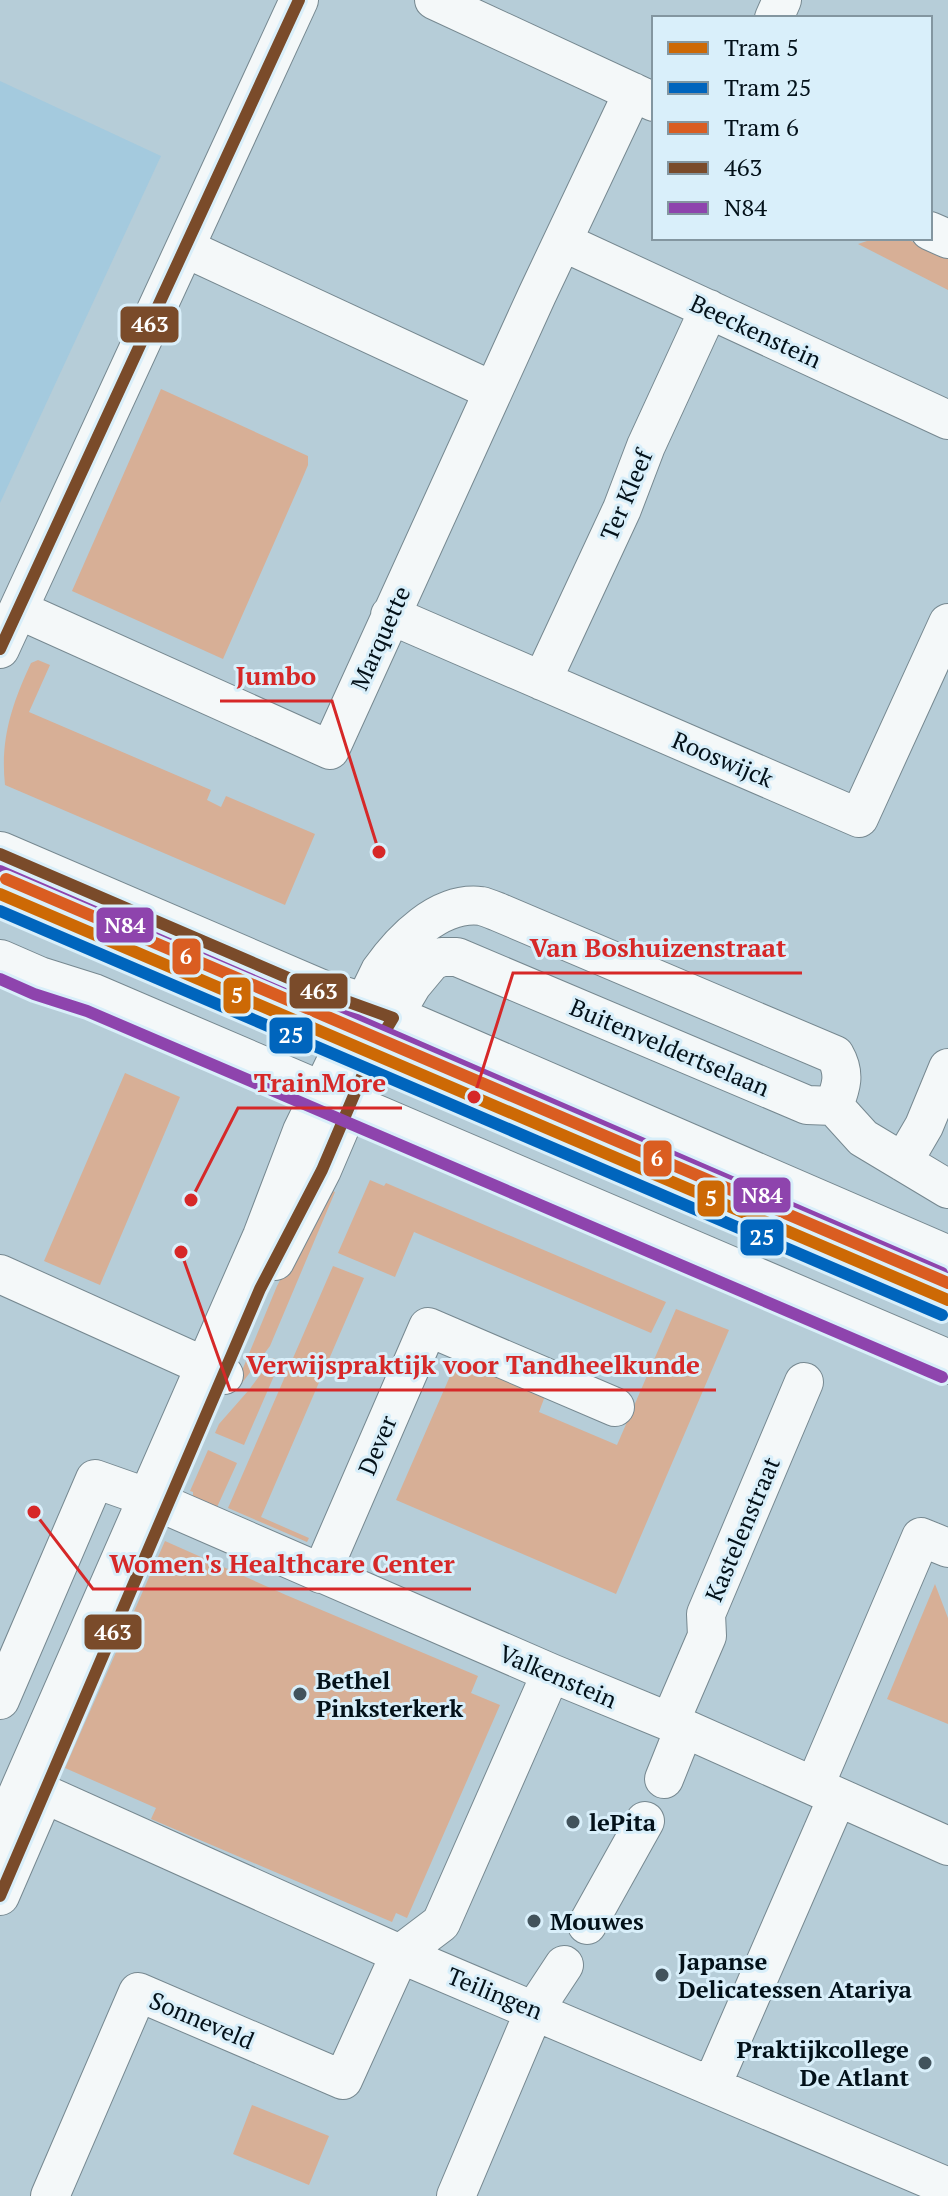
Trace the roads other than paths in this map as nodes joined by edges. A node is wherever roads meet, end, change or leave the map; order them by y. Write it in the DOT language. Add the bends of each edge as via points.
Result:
graph roads {
  1 [pos="299,0"];
  2 [pos="434,0"];
  3 [pos="644,97"];
  4 [pos="563,242"];
  5 [pos="185,248"];
  6 [pos="709,309"];
  7 [pos="493,391"];
  8 [pos="948,420"];
  9 [pos="19,610"];
  10 [pos="390,615"];
  11 [pos="948,623"];
  12 [pos="0,649"];
  13 [pos="542,681"];
  14 [pos="0,854"];
  15 [pos="531,925"];
  16 [pos="0,962"];
  17 [pos="507,978"];
  18 [pos="378,1012"];
  19 [pos="948,1068"];
  20 [pos="335,1100"];
  21 [pos="834,1106"];
  22 [pos="903,1162"];
  23 [pos="948,1189"];
  24 [pos="948,1258"];
  25 [pos="0,1274"];
  26 [pos="948,1362"];
  27 [pos="215,1370"];
  28 [pos="804,1382"];
  29 [pos="615,1407"];
  30 [pos="158,1502"];
  31 [pos="948,1548"];
  32 [pos="321,1574"];
  33 [pos="551,1673"];
  34 [pos="0,1700"];
  35 [pos="677,1726"];
  36 [pos="664,1779"];
  37 [pos="33,1788"];
  38 [pos="826,1792"];
  39 [pos="645,1821"];
  40 [pos="0,1834"];
  41 [pos="948,1846"];
  42 [pos="0,1896"];
  43 [pos="587,1925"];
  44 [pos="400,1954"];
  45 [pos="564,1965"];
  46 [pos="535,2009"];
  47 [pos="712,2085"];
  48 [pos="948,2187"];
  49 [pos="50,2196"];
  50 [pos="456,2196"];
  1 -- 5 [label="street"];
  2 -- 3 [label="street"];
  3 -- 4 [label="street, Marquette"];
  4 -- 6 [label="street, Beeckenstein"];
  4 -- 7 [label="street, Marquette"];
  5 -- 7 [label="street"];
  5 -- 9 [label="street"];
  6 -- 8 [label="street, Beeckenstein"];
  6 -- 13 [label="street, Ter Kleef"];
  7 -- 10 [label="street, Marquette"];
  9 -- 10 [label="street, Marquette" via="330,750"];
  9 -- 12 [label="street"];
  10 -- 13 [label="street, Rooswijck"];
  11 -- 13 [label="street, Rooswijck" via="859,818"];
  14 -- 18 [label="main road"];
  15 -- 17 [label="street"];
  15 -- 18 [label="street" via="481,906 434,918 397,948 380,971"];
  15 -- 21 [label="street" via="835,1055 843,1079"];
  16 -- 20 [label="main road"];
  17 -- 18 [label="street, Buitenveldertselaan" via="457,957 442,957"];
  17 -- 21 [label="street, Buitenveldertselaan" via="807,1105"];
  18 -- 20 [label="street"];
  18 -- 24 [label="main road"];
  19 -- 22 [label="street"];
  20 -- 26 [label="main road"];
  20 -- 27 [label="street" via="302,1131"];
  21 -- 22 [label="street" via="863,1138"];
  22 -- 23 [label="street"];
  25 -- 27 [label="street"];
  27 -- 30 [label="street"];
  28 -- 35 [label="street, Kastelenstraat" via="706,1614 707,1636"];
  29 -- 32 [label="street, Dever" via="428,1327"];
  30 -- 32 [label="street, Valkenstein"];
  30 -- 34 [label="street, Valkenstein" via="95,1479"];
  30 -- 37 [label="street"];
  31 -- 38 [label="street" via="921,1537"];
  32 -- 33 [label="street, Valkenstein"];
  33 -- 35 [label="street, Valkenstein"];
  33 -- 44 [label="street" via="441,1923"];
  35 -- 36 [label="street, Kastelenstraat"];
  35 -- 38 [label="street, Valkenstein"];
  37 -- 40 [label="street"];
  37 -- 42 [label="street"];
  37 -- 44 [label="street, Teilingen"];
  38 -- 41 [label="street, Valkenstein"];
  38 -- 47 [label="street"];
  39 -- 43 [label="street"];
  44 -- 46 [label="street, Teilingen"];
  44 -- 49 [label="street, Sonneveld" via="343,2080 138,1992"];
  45 -- 46 [label="street"];
  46 -- 47 [label="street, Teilingen"];
  46 -- 50 [label="street"];
  47 -- 48 [label="street, Teilingen"];
}
